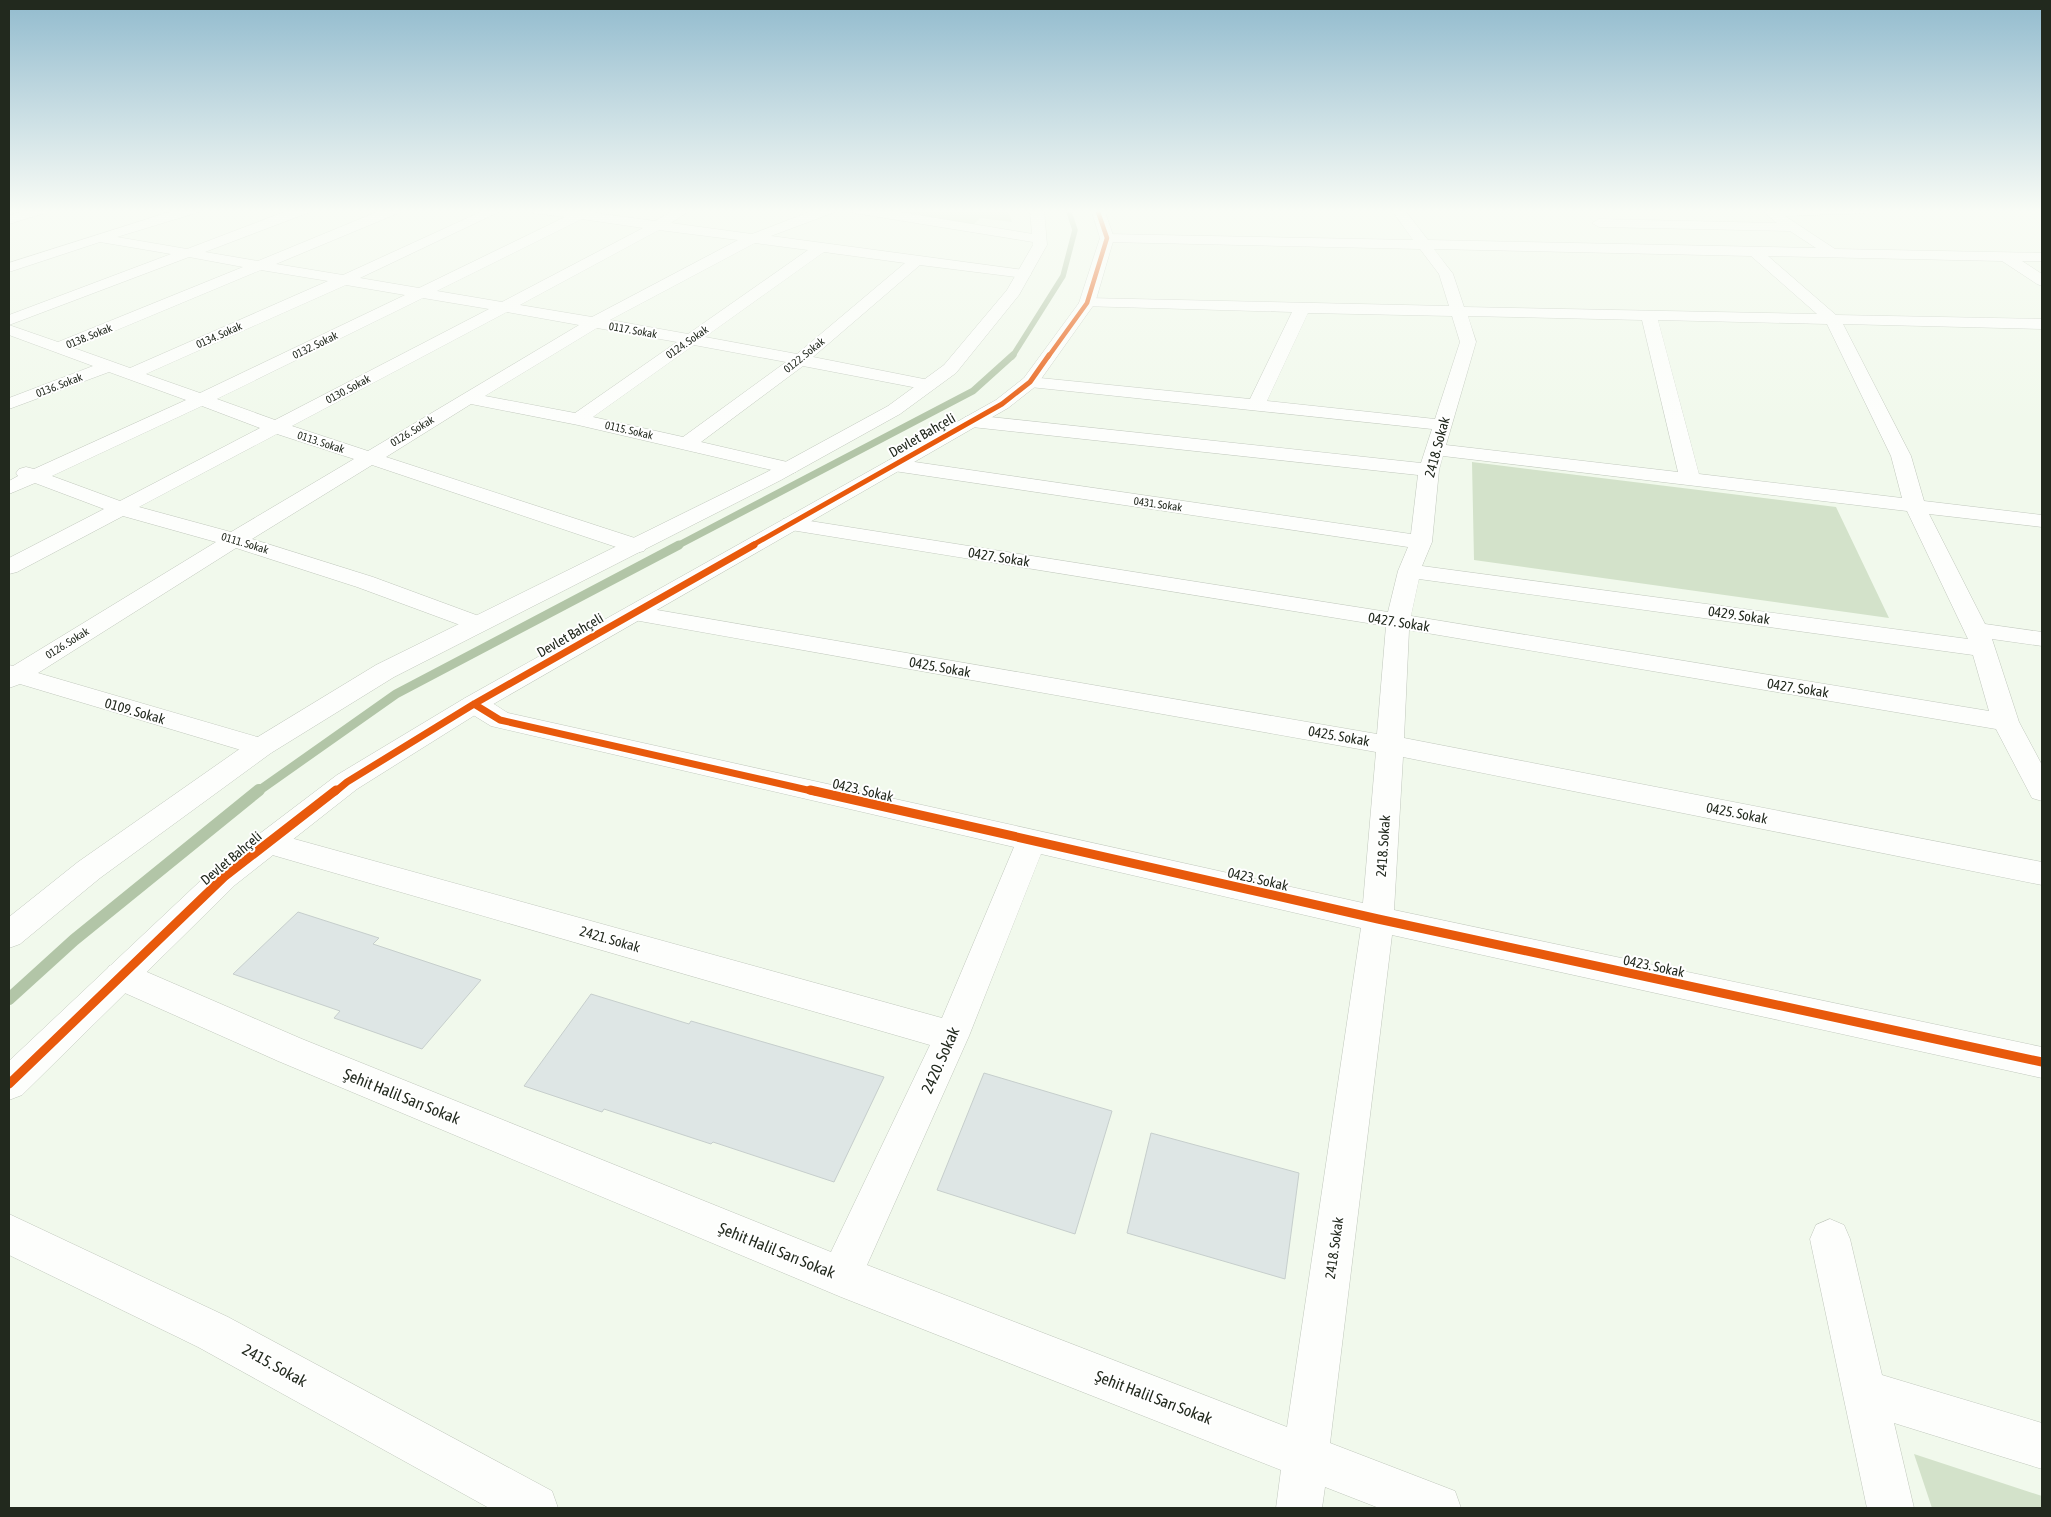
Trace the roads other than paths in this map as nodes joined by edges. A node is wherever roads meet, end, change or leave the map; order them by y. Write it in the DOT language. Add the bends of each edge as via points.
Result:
graph roads {
  1 [pos="117,280"];
  2 [pos="224,280"];
  3 [pos="344,280"];
  4 [pos="451,280"];
  5 [pos="555,280"];
  6 [pos="674,280"];
  7 [pos="775,280"];
  8 [pos="895,280"];
  9 [pos="1021,280"];
  10 [pos="1094,280"];
  11 [pos="1448,280"];
  12 [pos="1786,280"];
  13 [pos="422,294"];
  14 [pos="1087,303"];
  15 [pos="503,308"];
  16 [pos="1302,308"];
  17 [pos="1458,312"];
  18 [pos="1649,316"];
  19 [pos="9,320"];
  20 [pos="1833,320"];
  21 [pos="593,323"];
  22 [pos="9,330"];
  23 [pos="2039,331"];
  24 [pos="34,339"];
  25 [pos="691,340"];
  26 [pos="9,348"];
  27 [pos="59,348"];
  28 [pos="800,360"];
  29 [pos="109,366"];
  30 [pos="130,374"];
  31 [pos="1030,382"];
  32 [pos="928,385"];
  33 [pos="467,398"];
  34 [pos="201,400"];
  35 [pos="9,404"];
  36 [pos="1256,406"];
  37 [pos="578,418"];
  38 [pos="972,421"];
  39 [pos="276,427"];
  40 [pos="686,444"];
  41 [pos="1436,448"];
  42 [pos="368,458"];
  43 [pos="894,465"];
  44 [pos="9,467"];
  45 [pos="789,468"];
  46 [pos="34,476"];
  47 [pos="1690,479"];
  48 [pos="9,488"];
  49 [pos="1915,506"];
  50 [pos="122,509"];
  51 [pos="2042,521"];
  52 [pos="791,524"];
  53 [pos="234,540"];
  54 [pos="1421,542"];
  55 [pos="636,546"];
  56 [pos="9,567"];
  57 [pos="1409,570"];
  58 [pos="634,613"];
  59 [pos="1398,621"];
  60 [pos="480,624"];
  61 [pos="2042,639"];
  62 [pos="1980,640"];
  63 [pos="11,676"];
  64 [pos="474,704"];
  65 [pos="2006,722"];
  66 [pos="1390,745"];
  67 [pos="261,748"];
  68 [pos="2042,791"];
  69 [pos="1031,841"];
  70 [pos="269,843"];
  71 [pos="2042,873"];
  72 [pos="1378,919"];
  73 [pos="9,935"];
  74 [pos="121,976"];
  75 [pos="952,1036"];
  76 [pos="2042,1062"];
  77 [pos="9,1084"];
  78 [pos="9,1234"];
  79 [pos="1830,1240"];
  80 [pos="840,1276"];
  81 [pos="1864,1392"];
  82 [pos="2042,1446"];
  83 [pos="1306,1456"];
  84 [pos="535,1508"];
  85 [pos="1300,1508"];
  86 [pos="1438,1508"];
  87 [pos="1890,1508"];
  1 -- 19 [label="street"];
  2 -- 27 [label="street, 0138. Sokak"];
  3 -- 13 [label="street, 0117. Sokak"];
  3 -- 30 [label="street, 0134. Sokak"];
  4 -- 13 [label="street, 0132. Sokak"];
  5 -- 15 [label="street, 0130. Sokak"];
  6 -- 21 [label="street, 0126. Sokak"];
  7 -- 25 [label="street, 0124. Sokak"];
  8 -- 28 [label="street, 0122. Sokak"];
  9 -- 32 [label="street" via="950,369"];
  10 -- 14 [label="street, Devlet Bahçeli"];
  11 -- 17 [label="street, 2418. Sokak"];
  12 -- 20 [label="street"];
  13 -- 15 [label="street, 0117. Sokak"];
  13 -- 34 [label="street, 0132. Sokak"];
  14 -- 16 [label="street"];
  14 -- 31 [label="street, Devlet Bahçeli"];
  15 -- 21 [label="street, 0117. Sokak"];
  15 -- 39 [label="street, 0130. Sokak"];
  16 -- 17 [label="street"];
  16 -- 36 [label="street"];
  17 -- 18 [label="street"];
  17 -- 41 [label="street, 2418. Sokak" via="1468,342"];
  18 -- 20 [label="street"];
  18 -- 47 [label="street"];
  20 -- 23 [label="street" via="2023,324"];
  20 -- 49 [label="street" via="1901,456"];
  21 -- 25 [label="street, 0117. Sokak"];
  21 -- 33 [label="street, 0126. Sokak"];
  22 -- 24 [label="street, 0113. Sokak"];
  24 -- 26 [label="street"];
  24 -- 27 [label="street, 0113. Sokak"];
  25 -- 28 [label="street, 0117. Sokak"];
  25 -- 37 [label="street, 0124. Sokak"];
  27 -- 29 [label="street, 0113. Sokak"];
  28 -- 32 [label="street, 0117. Sokak"];
  28 -- 40 [label="street, 0122. Sokak"];
  29 -- 30 [label="street, 0113. Sokak"];
  29 -- 35 [label="street, 0136. Sokak"];
  30 -- 34 [label="street, 0113. Sokak"];
  31 -- 36 [label="street"];
  31 -- 38 [label="street, Devlet Bahçeli" via="1002,404"];
  32 -- 45 [label="street" via="894,410"];
  33 -- 37 [label="street, 0115. Sokak"];
  33 -- 42 [label="street, 0126. Sokak"];
  34 -- 39 [label="street, 0113. Sokak"];
  34 -- 46 [label="street, 0132. Sokak"];
  36 -- 41 [label="street"];
  37 -- 40 [label="street, 0115. Sokak"];
  38 -- 41 [label="street"];
  38 -- 43 [label="street, Devlet Bahçeli"];
  39 -- 42 [label="street, 0113. Sokak"];
  39 -- 50 [label="street, 0130. Sokak"];
  40 -- 45 [label="street, 0115. Sokak"];
  41 -- 47 [label="street"];
  41 -- 54 [label="street, 2418. Sokak"];
  42 -- 53 [label="street, 0126. Sokak"];
  42 -- 55 [label="street, 0113. Sokak"];
  43 -- 52 [label="street, Devlet Bahçeli"];
  43 -- 54 [label="street, 0431. Sokak"];
  44 -- 46 [label="street, 0111. Sokak"];
  45 -- 55 [label="street"];
  46 -- 48 [label="street, 0132. Sokak"];
  46 -- 50 [label="street, 0111. Sokak"];
  47 -- 49 [label="street"];
  49 -- 51 [label="street"];
  49 -- 62 [label="street"];
  50 -- 53 [label="street, 0111. Sokak"];
  50 -- 56 [label="street, 0130. Sokak"];
  52 -- 58 [label="street, Devlet Bahçeli"];
  52 -- 59 [label="street, 0427. Sokak"];
  53 -- 60 [label="street, 0111. Sokak" via="365,582"];
  53 -- 63 [label="street, 0126. Sokak"];
  54 -- 57 [label="street, 2418. Sokak"];
  55 -- 60 [label="street"];
  57 -- 59 [label="street, 2418. Sokak"];
  57 -- 62 [label="street, 0429. Sokak"];
  58 -- 64 [label="street, Devlet Bahçeli"];
  58 -- 66 [label="street, 0425. Sokak"];
  59 -- 65 [label="street, 0427. Sokak"];
  59 -- 66 [label="street, 2418. Sokak"];
  60 -- 67 [label="street" via="386,671"];
  61 -- 62 [label="street, 0429. Sokak"];
  62 -- 65 [label="street"];
  63 -- 67 [label="street, 0109. Sokak"];
  64 -- 69 [label="street, 0423. Sokak" via="500,720"];
  64 -- 70 [label="street, Devlet Bahçeli" via="347,782"];
  65 -- 68 [label="street"];
  66 -- 71 [label="street, 0425. Sokak"];
  66 -- 72 [label="street, 2418. Sokak"];
  67 -- 73 [label="street" via="89,870"];
  69 -- 72 [label="street, 0423. Sokak"];
  69 -- 75 [label="street, 2420. Sokak"];
  70 -- 74 [label="street, Devlet Bahçeli" via="224,877"];
  70 -- 75 [label="street, 2421. Sokak"];
  72 -- 76 [label="street, 0423. Sokak"];
  72 -- 83 [label="street, 2418. Sokak"];
  74 -- 77 [label="street, Devlet Bahçeli"];
  74 -- 80 [label="street, Şehit Halil Sarı Sokak" via="290,1050"];
  75 -- 80 [label="street, 2420. Sokak"];
  78 -- 84 [label="street, 2415. Sokak" via="214,1332"];
  79 -- 81 [label="street"];
  80 -- 83 [label="street, Şehit Halil Sarı Sokak"];
  81 -- 82 [label="street"];
  81 -- 87 [label="street"];
  83 -- 85 [label="street, 2418. Sokak"];
  83 -- 86 [label="street, Şehit Halil Sarı Sokak"];
}
